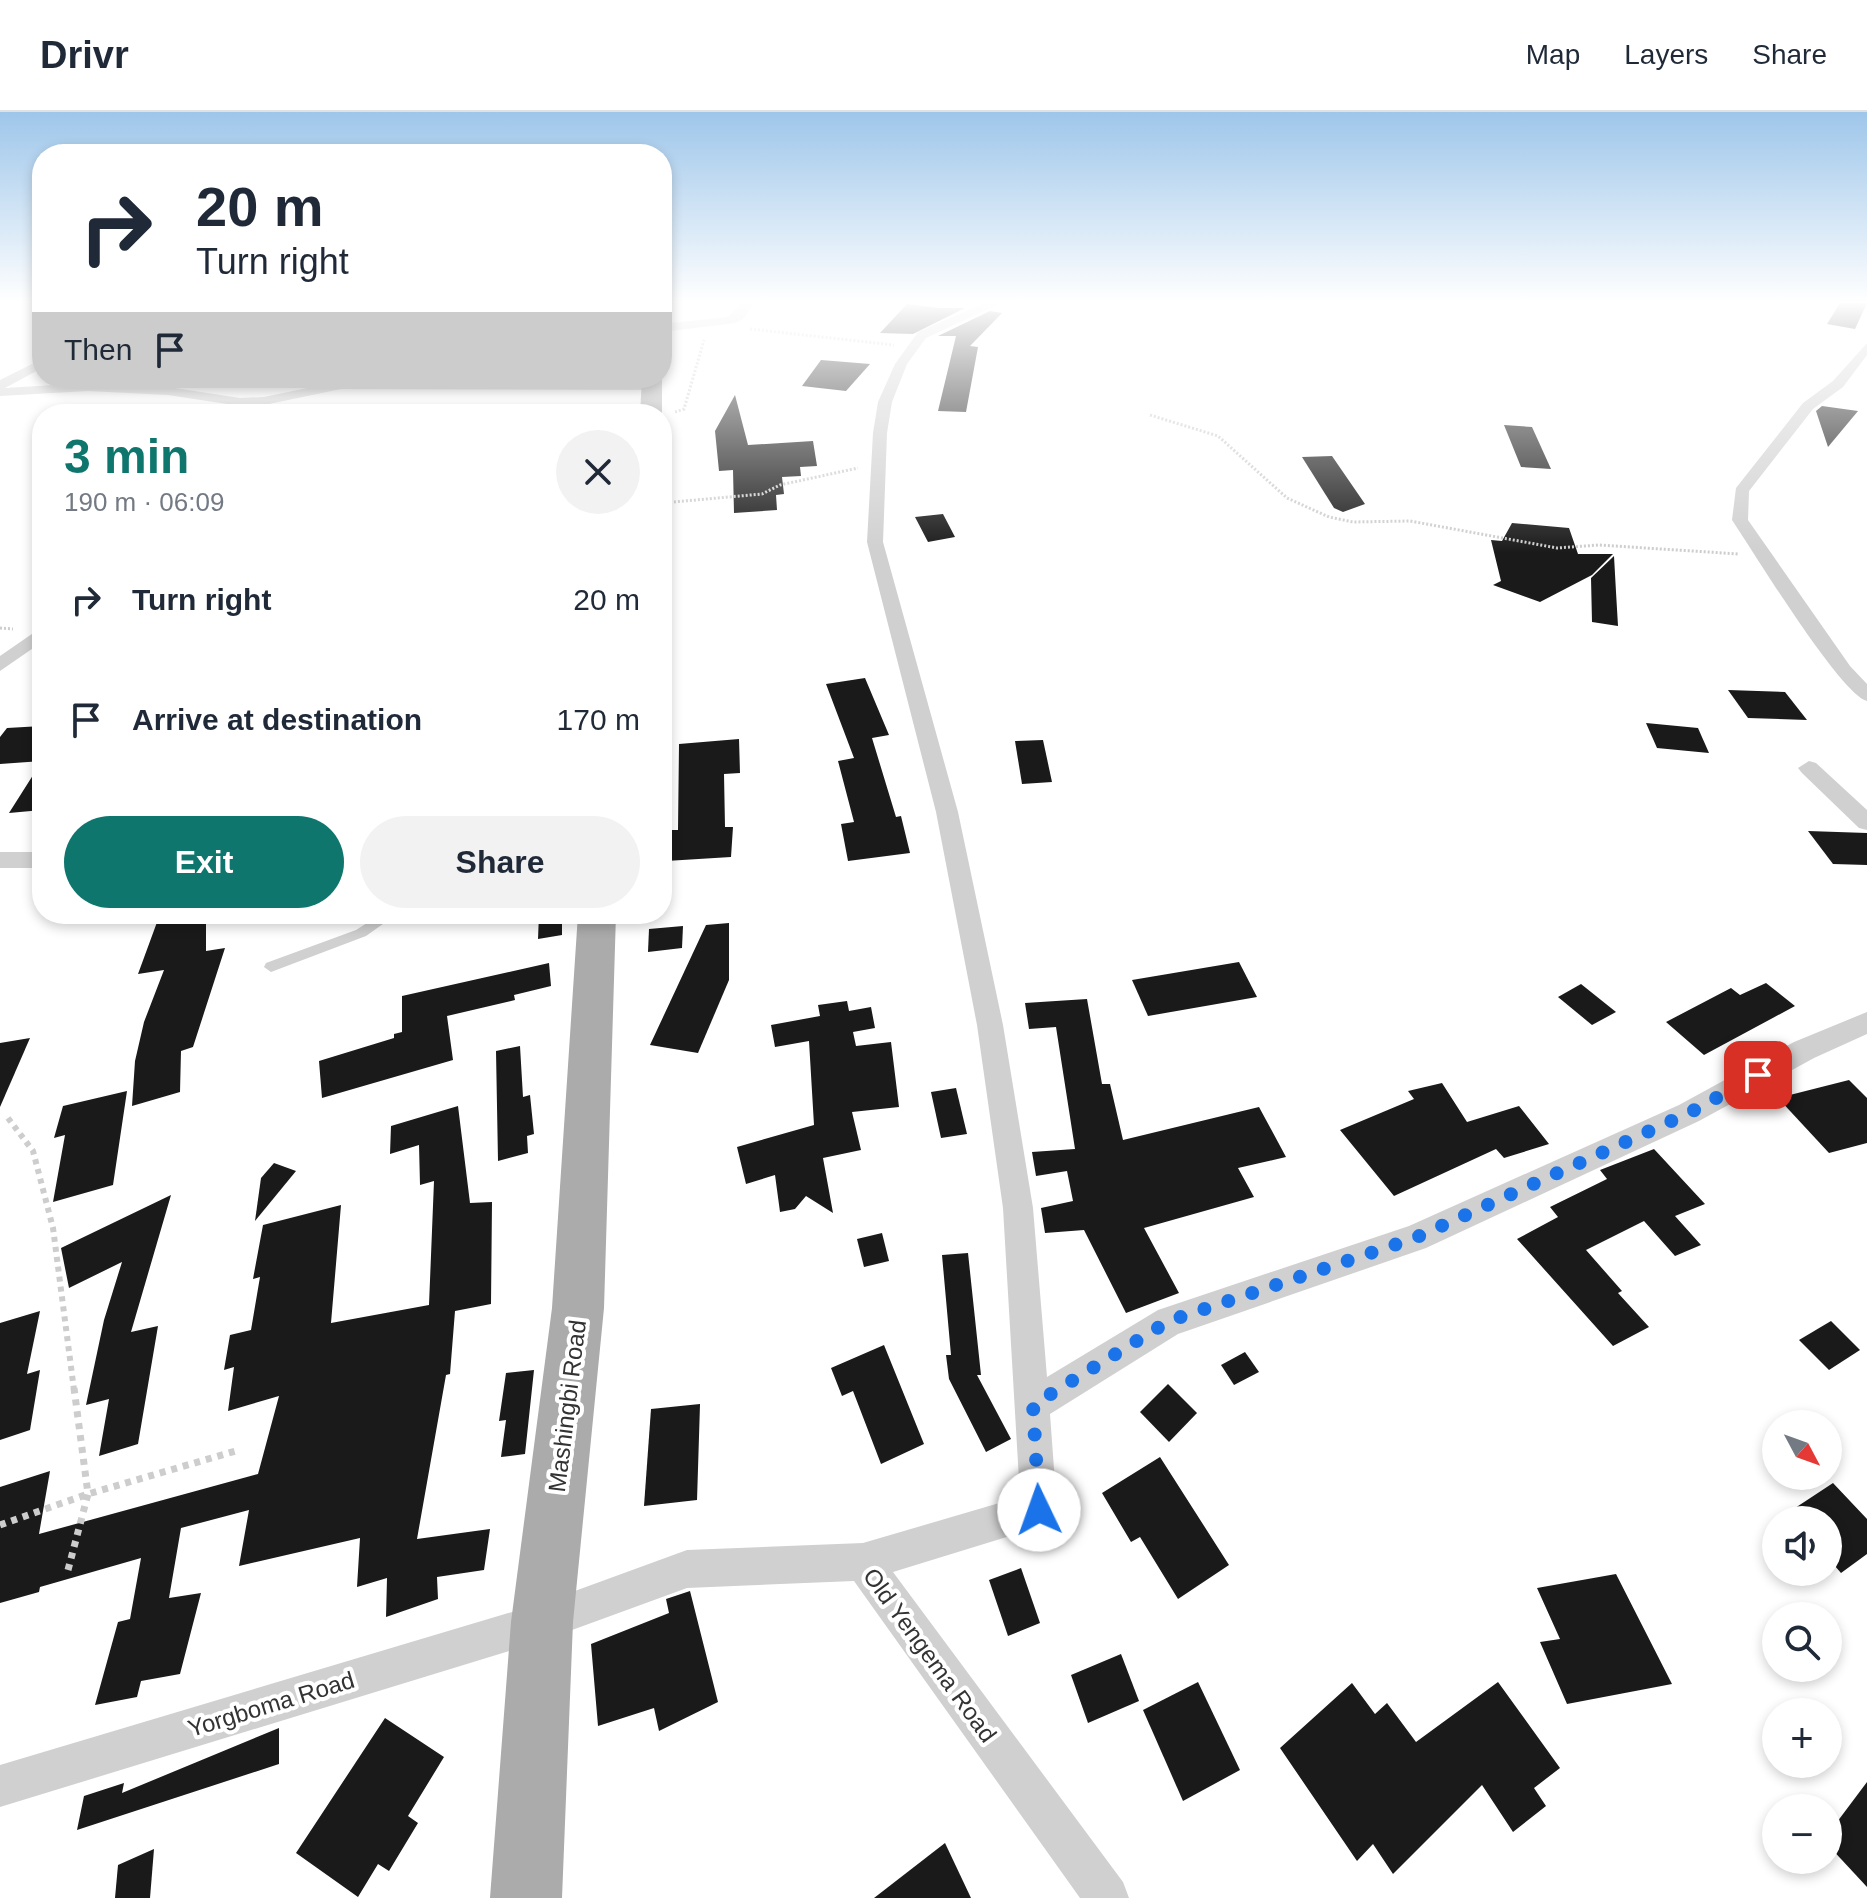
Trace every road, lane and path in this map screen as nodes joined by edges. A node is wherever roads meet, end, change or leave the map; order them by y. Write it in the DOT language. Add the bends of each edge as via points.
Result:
graph roads {
  1 [pos="691,386"];
  2 [pos="893,386"];
  3 [pos="1835,386"];
  4 [pos="70,388"];
  5 [pos="108,388"];
  6 [pos="327,388"];
  7 [pos="0,392"];
  8 [pos="672,412"];
  9 [pos="1150,415"];
  10 [pos="878,463"];
  11 [pos="672,502"];
  12 [pos="1764,556"];
  13 [pos="32,641"];
  14 [pos="0,665"];
  15 [pos="1867,695"];
  16 [pos="1809,768"];
  17 [pos="1867,823"];
  18 [pos="0,860"];
  19 [pos="32,860"];
  20 [pos="375,924"];
  21 [pos="597,924"];
  22 [pos="271,967"];
  23 [pos="1867,1022"];
  24 [pos="8,1118"];
  25 [pos="1033,1405"];
  26 [pos="239,1450"];
  27 [pos="88,1494"];
  28 [pos="0,1525"];
  29 [pos="863,1562"];
  30 [pos="68,1570"];
  31 [pos="542,1622"];
  32 [pos="0,1786"];
  33 [pos="526,1898"];
  34 [pos="1107,1898"];
  1 -- 8 [label="path" via="684,409"];
  2 -- 10 [label="street" via="885,402"];
  3 -- 12 [label="street" via="1808,406 1741,491 1740,520"];
  4 -- 7 [label="street"];
  5 -- 6 [label="street" via="240,402"];
  9 -- 12 [label="path" via="1218,436 1287,498 1329,517 1410,521 1557,548 1599,545"];
  10 -- 11 [label="path" via="780,485 762,494"];
  10 -- 25 [label="street" via="875,542 947,812 990,1025 1018,1208"];
  12 -- 15 [label="street" via="1843,670"];
  13 -- 14 [label="street"];
  16 -- 17 [label="street"];
  18 -- 19 [label="street"];
  20 -- 22 [label="lane"];
  21 -- 31 [label="main road, Mashingbi Road" via="578,1308"];
  23 -- 25 [label="street" via="1689,1113 1415,1238 1169,1321"];
  24 -- 27 [label="path" via="33,1151 53,1228"];
  25 -- 29 [label="street" via="1039,1510"];
  26 -- 27 [label="path"];
  27 -- 28 [label="path"];
  27 -- 30 [label="path"];
  29 -- 31 [label="street, Old Yengema Road" via="687,1569"];
  29 -- 34 [label="street, Old Yengema Road"];
  31 -- 32 [label="street, Yorgboma Road"];
  31 -- 33 [label="main road, Mashingbi Road"];
}
